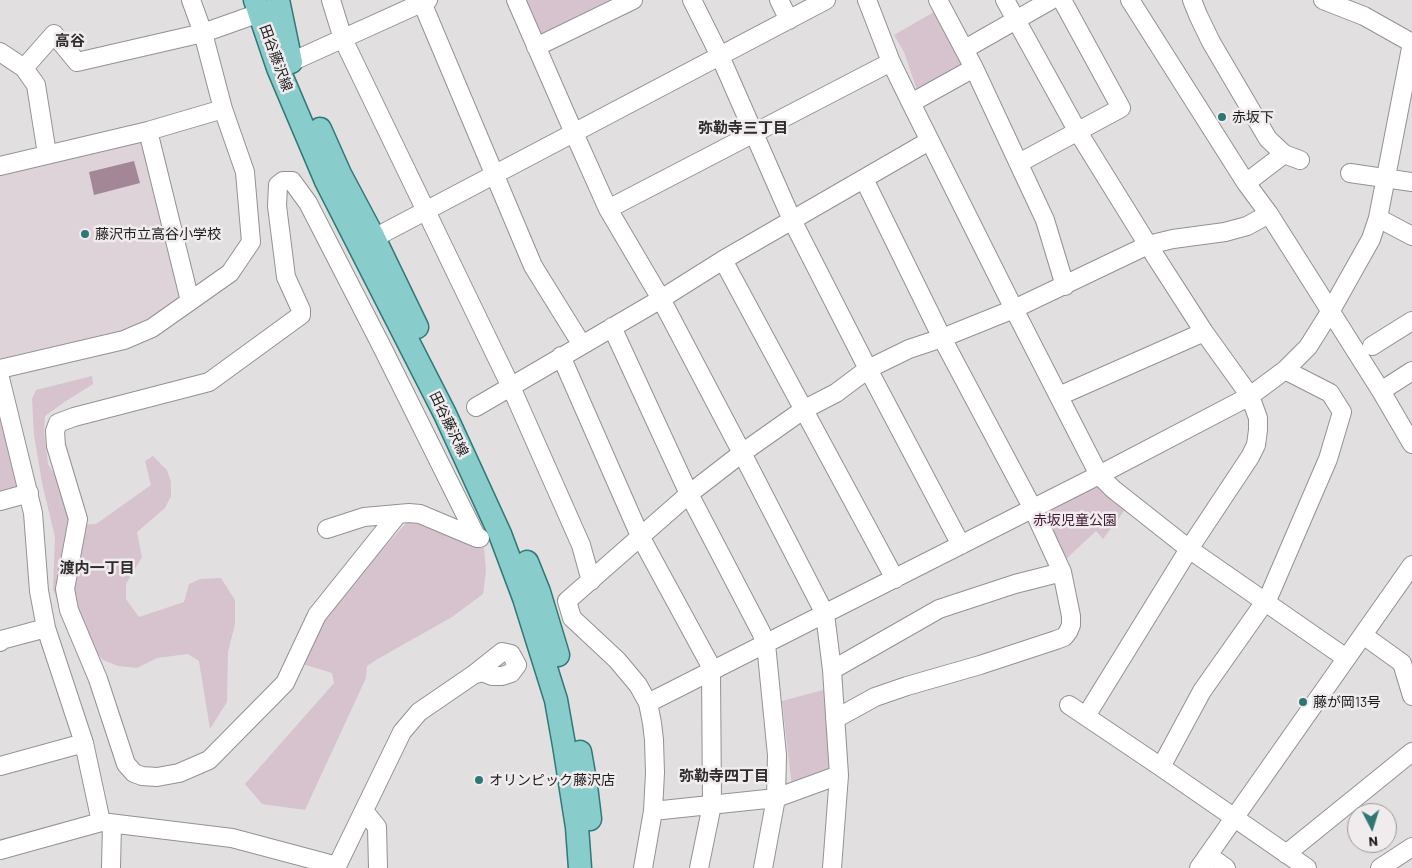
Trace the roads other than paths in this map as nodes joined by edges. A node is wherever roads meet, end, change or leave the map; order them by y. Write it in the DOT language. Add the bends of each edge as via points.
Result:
graph roads {
  1 [pos="191,0"];
  2 [pos="270,0"];
  3 [pos="278,0"];
  4 [pos="331,0"];
  5 [pos="516,0"];
  6 [pos="633,0"];
  7 [pos="692,0"];
  8 [pos="779,0"];
  9 [pos="826,0"];
  10 [pos="867,0"];
  11 [pos="938,0"];
  12 [pos="1005,0"];
  13 [pos="1051,0"];
  14 [pos="1062,0"];
  15 [pos="1130,0"];
  16 [pos="1192,0"];
  17 [pos="1323,0"];
  18 [pos="424,1"];
  19 [pos="251,5"];
  20 [pos="1366,8"];
  21 [pos="789,20"];
  22 [pos="1016,20"];
  23 [pos="203,33"];
  24 [pos="343,39"];
  25 [pos="1412,43"];
  26 [pos="536,47"];
  27 [pos="965,49"];
  28 [pos="0,52"];
  29 [pos="720,56"];
  30 [pos="892,62"];
  31 [pos="285,65"];
  32 [pos="24,68"];
  33 [pos="974,68"];
  34 [pos="911,103"];
  35 [pos="223,109"];
  36 [pos="148,131"];
  37 [pos="754,132"];
  38 [pos="1078,132"];
  39 [pos="574,133"];
  40 [pos="929,141"];
  41 [pos="47,154"];
  42 [pos="1019,163"];
  43 [pos="0,166"];
  44 [pos="1350,173"];
  45 [pos="494,174"];
  46 [pos="1385,178"];
  47 [pos="864,179"];
  48 [pos="1246,182"];
  49 [pos="1412,182"];
  50 [pos="608,209"];
  51 [pos="426,210"];
  52 [pos="1269,214"];
  53 [pos="1378,218"];
  54 [pos="792,220"];
  55 [pos="1412,236"];
  56 [pos="374,238"];
  57 [pos="1148,245"];
  58 [pos="723,260"];
  59 [pos="1065,286"];
  60 [pos="660,299"];
  61 [pos="190,301"];
  62 [pos="1014,309"];
  63 [pos="1330,312"];
  64 [pos="1412,321"];
  65 [pos="612,327"];
  66 [pos="1204,332"];
  67 [pos="942,338"];
  68 [pos="582,345"];
  69 [pos="1372,346"];
  70 [pos="561,356"];
  71 [pos="0,369"];
  72 [pos="868,369"];
  73 [pos="1285,370"];
  74 [pos="1412,371"];
  75 [pos="0,378"];
  76 [pos="511,387"];
  77 [pos="1381,391"];
  78 [pos="1059,396"];
  79 [pos="1250,396"];
  80 [pos="476,407"];
  81 [pos="803,410"];
  82 [pos="1412,444"];
  83 [pos="742,453"];
  84 [pos="1100,476"];
  85 [pos="28,493"];
  86 [pos="689,494"];
  87 [pos="0,501"];
  88 [pos="1033,509"];
  89 [pos="398,514"];
  90 [pos="327,529"];
  91 [pos="500,534"];
  92 [pos="640,536"];
  93 [pos="477,538"];
  94 [pos="961,545"];
  95 [pos="1190,549"];
  96 [pos="1412,565"];
  97 [pos="1062,572"];
  98 [pos="895,579"];
  99 [pos="591,581"];
  100 [pos="1265,602"];
  101 [pos="825,614"];
  102 [pos="46,628"];
  103 [pos="1363,635"];
  104 [pos="0,642"];
  105 [pos="766,644"];
  106 [pos="1346,658"];
  107 [pos="832,670"];
  108 [pos="712,671"];
  109 [pos="473,675"];
  110 [pos="1412,696"];
  111 [pos="648,703"];
  112 [pos="1070,705"];
  113 [pos="1086,716"];
  114 [pos="835,720"];
  115 [pos="84,743"];
  116 [pos="1412,752"];
  117 [pos="0,766"];
  118 [pos="1161,767"];
  119 [pos="840,776"];
  120 [pos="776,798"];
  121 [pos="712,805"];
  122 [pos="364,811"];
  123 [pos="654,811"];
  124 [pos="1234,818"];
  125 [pos="107,823"];
  126 [pos="1412,847"];
  127 [pos="0,850"];
  128 [pos="1286,854"];
  129 [pos="1203,862"];
  130 [pos="337,867"];
  131 [pos="111,868"];
  132 [pos="378,868"];
  133 [pos="578,868"];
  134 [pos="594,868"];
  135 [pos="643,868"];
  136 [pos="699,868"];
  137 [pos="763,868"];
  138 [pos="832,868"];
  139 [pos="1226,868"];
  140 [pos="1307,868"];
  141 [pos="1380,868"];
  1 -- 23 [label="street"];
  2 -- 31 [label="main road, 田谷藤沢線"];
  3 -- 31 [label="main road"];
  4 -- 24 [label="street"];
  5 -- 26 [label="street"];
  6 -- 26 [label="street"];
  7 -- 29 [label="street"];
  8 -- 21 [label="street"];
  9 -- 21 [label="street"];
  10 -- 30 [label="street"];
  11 -- 27 [label="street"];
  12 -- 22 [label="street"];
  13 -- 22 [label="street"];
  14 -- 38 [label="street" via="1121,108"];
  15 -- 48 [label="street"];
  16 -- 48 [label="street" via="1211,42 1268,139 1292,157"];
  17 -- 20 [label="street"];
  18 -- 24 [label="street"];
  18 -- 45 [label="street"];
  19 -- 23 [label="street"];
  19 -- 31 [label="main road"];
  20 -- 25 [label="street"];
  21 -- 29 [label="street"];
  22 -- 27 [label="street"];
  22 -- 38 [label="street"];
  23 -- 32 [label="street" via="77,62 54,34"];
  23 -- 35 [label="street"];
  24 -- 31 [label="street"];
  24 -- 51 [label="street"];
  25 -- 46 [label="street"];
  26 -- 39 [label="street"];
  27 -- 33 [label="street"];
  28 -- 32 [label="street"];
  29 -- 37 [label="street"];
  29 -- 39 [label="street"];
  30 -- 34 [label="street"];
  30 -- 37 [label="street"];
  31 -- 56 [label="main road, 田谷藤沢線"];
  31 -- 91 [label="main road, 田谷藤沢線" via="326,182 445,414"];
  32 -- 41 [label="street" via="36,85"];
  33 -- 34 [label="street"];
  33 -- 42 [label="street"];
  34 -- 40 [label="street"];
  35 -- 36 [label="street"];
  35 -- 61 [label="street" via="245,172 251,242 230,273"];
  36 -- 41 [label="street"];
  36 -- 61 [label="street"];
  37 -- 50 [label="street"];
  37 -- 54 [label="street"];
  38 -- 42 [label="street"];
  38 -- 57 [label="street"];
  39 -- 45 [label="street"];
  39 -- 50 [label="street"];
  40 -- 47 [label="street"];
  40 -- 62 [label="street"];
  41 -- 43 [label="street"];
  42 -- 59 [label="street" via="1045,220"];
  44 -- 46 [label="street"];
  45 -- 51 [label="street"];
  45 -- 68 [label="street" via="533,266"];
  46 -- 49 [label="street"];
  46 -- 53 [label="street"];
  47 -- 54 [label="street"];
  47 -- 67 [label="street"];
  48 -- 52 [label="street"];
  50 -- 60 [label="street"];
  51 -- 56 [label="street"];
  51 -- 76 [label="street"];
  52 -- 57 [label="street" via="1247,226 1225,232"];
  52 -- 63 [label="street"];
  53 -- 55 [label="street"];
  53 -- 63 [label="street" via="1371,239"];
  54 -- 58 [label="street"];
  54 -- 72 [label="street"];
  56 -- 134 [label="main road, 田谷藤沢線" via="515,529 539,592 558,654 577,736 586,786"];
  57 -- 59 [label="street"];
  57 -- 66 [label="street"];
  58 -- 60 [label="street"];
  58 -- 81 [label="street"];
  59 -- 62 [label="street"];
  60 -- 65 [label="street"];
  60 -- 83 [label="street"];
  61 -- 71 [label="street" via="152,328 124,340"];
  62 -- 67 [label="street"];
  62 -- 78 [label="street"];
  63 -- 73 [label="street" via="1308,346"];
  63 -- 77 [label="street"];
  64 -- 69 [label="street"];
  65 -- 68 [label="street"];
  65 -- 86 [label="street"];
  66 -- 78 [label="street"];
  66 -- 79 [label="street"];
  67 -- 72 [label="street" via="909,349"];
  67 -- 88 [label="street"];
  68 -- 70 [label="street"];
  70 -- 76 [label="street"];
  70 -- 92 [label="street"];
  72 -- 81 [label="street" via="836,393"];
  72 -- 94 [label="street"];
  73 -- 79 [label="street"];
  73 -- 100 [label="street" via="1330,393 1342,412 1328,459"];
  74 -- 77 [label="street"];
  75 -- 85 [label="street"];
  76 -- 80 [label="street"];
  76 -- 99 [label="street" via="581,545"];
  77 -- 82 [label="street"];
  78 -- 84 [label="street"];
  79 -- 84 [label="street"];
  79 -- 95 [label="street" via="1258,418 1256,445"];
  81 -- 83 [label="street"];
  81 -- 98 [label="street"];
  83 -- 86 [label="street"];
  83 -- 101 [label="street"];
  84 -- 88 [label="street"];
  84 -- 95 [label="street"];
  85 -- 87 [label="street"];
  85 -- 102 [label="street" via="34,513 39,591"];
  86 -- 92 [label="street"];
  86 -- 105 [label="street"];
  88 -- 94 [label="street"];
  88 -- 97 [label="street"];
  89 -- 90 [label="street" via="364,517"];
  89 -- 93 [label="street" via="420,514"];
  89 -- 93 [label="street" via="317,615 285,684 209,760 179,773 142,776 134,773 126,764 98,679 69,610 65,589 78,519 56,446 55,431 58,423 74,417 209,382 301,316 286,277 277,206 278,185 283,181 292,181 308,203"];
  91 -- 93 [label="street"];
  91 -- 133 [label="main road, 田谷藤沢線" via="556,700 577,827"];
  92 -- 99 [label="street"];
  92 -- 108 [label="street"];
  94 -- 98 [label="street"];
  95 -- 100 [label="street"];
  95 -- 113 [label="street"];
  96 -- 103 [label="street"];
  97 -- 107 [label="street" via="939,609"];
  97 -- 114 [label="street" via="1071,616 1071,625 1064,636 883,694"];
  98 -- 101 [label="street"];
  99 -- 111 [label="street" via="567,601 572,618 617,660"];
  100 -- 106 [label="street"];
  100 -- 118 [label="street" via="1202,691"];
  101 -- 105 [label="street"];
  101 -- 107 [label="street"];
  102 -- 104 [label="street"];
  102 -- 115 [label="street"];
  103 -- 106 [label="street"];
  103 -- 110 [label="street" via="1402,663"];
  105 -- 108 [label="street"];
  105 -- 120 [label="street" via="777,755"];
  106 -- 124 [label="street"];
  107 -- 114 [label="street"];
  108 -- 111 [label="street"];
  108 -- 121 [label="street"];
  109 -- 122 [label="street" via="420,712 402,732"];
  111 -- 123 [label="street" via="654,740"];
  112 -- 113 [label="street"];
  113 -- 118 [label="street"];
  114 -- 119 [label="street"];
  115 -- 117 [label="street"];
  115 -- 125 [label="street"];
  116 -- 128 [label="street"];
  118 -- 124 [label="street"];
  119 -- 120 [label="street"];
  119 -- 138 [label="street"];
  120 -- 121 [label="street"];
  120 -- 137 [label="street"];
  121 -- 123 [label="street"];
  121 -- 136 [label="street"];
  122 -- 130 [label="street"];
  122 -- 132 [label="street" via="377,827"];
  123 -- 135 [label="street"];
  124 -- 128 [label="street"];
  124 -- 129 [label="street"];
  125 -- 127 [label="street"];
  125 -- 130 [label="street" via="232,838"];
  125 -- 131 [label="street"];
  126 -- 141 [label="street"];
  128 -- 140 [label="street"];
  129 -- 139 [label="street"];
}
